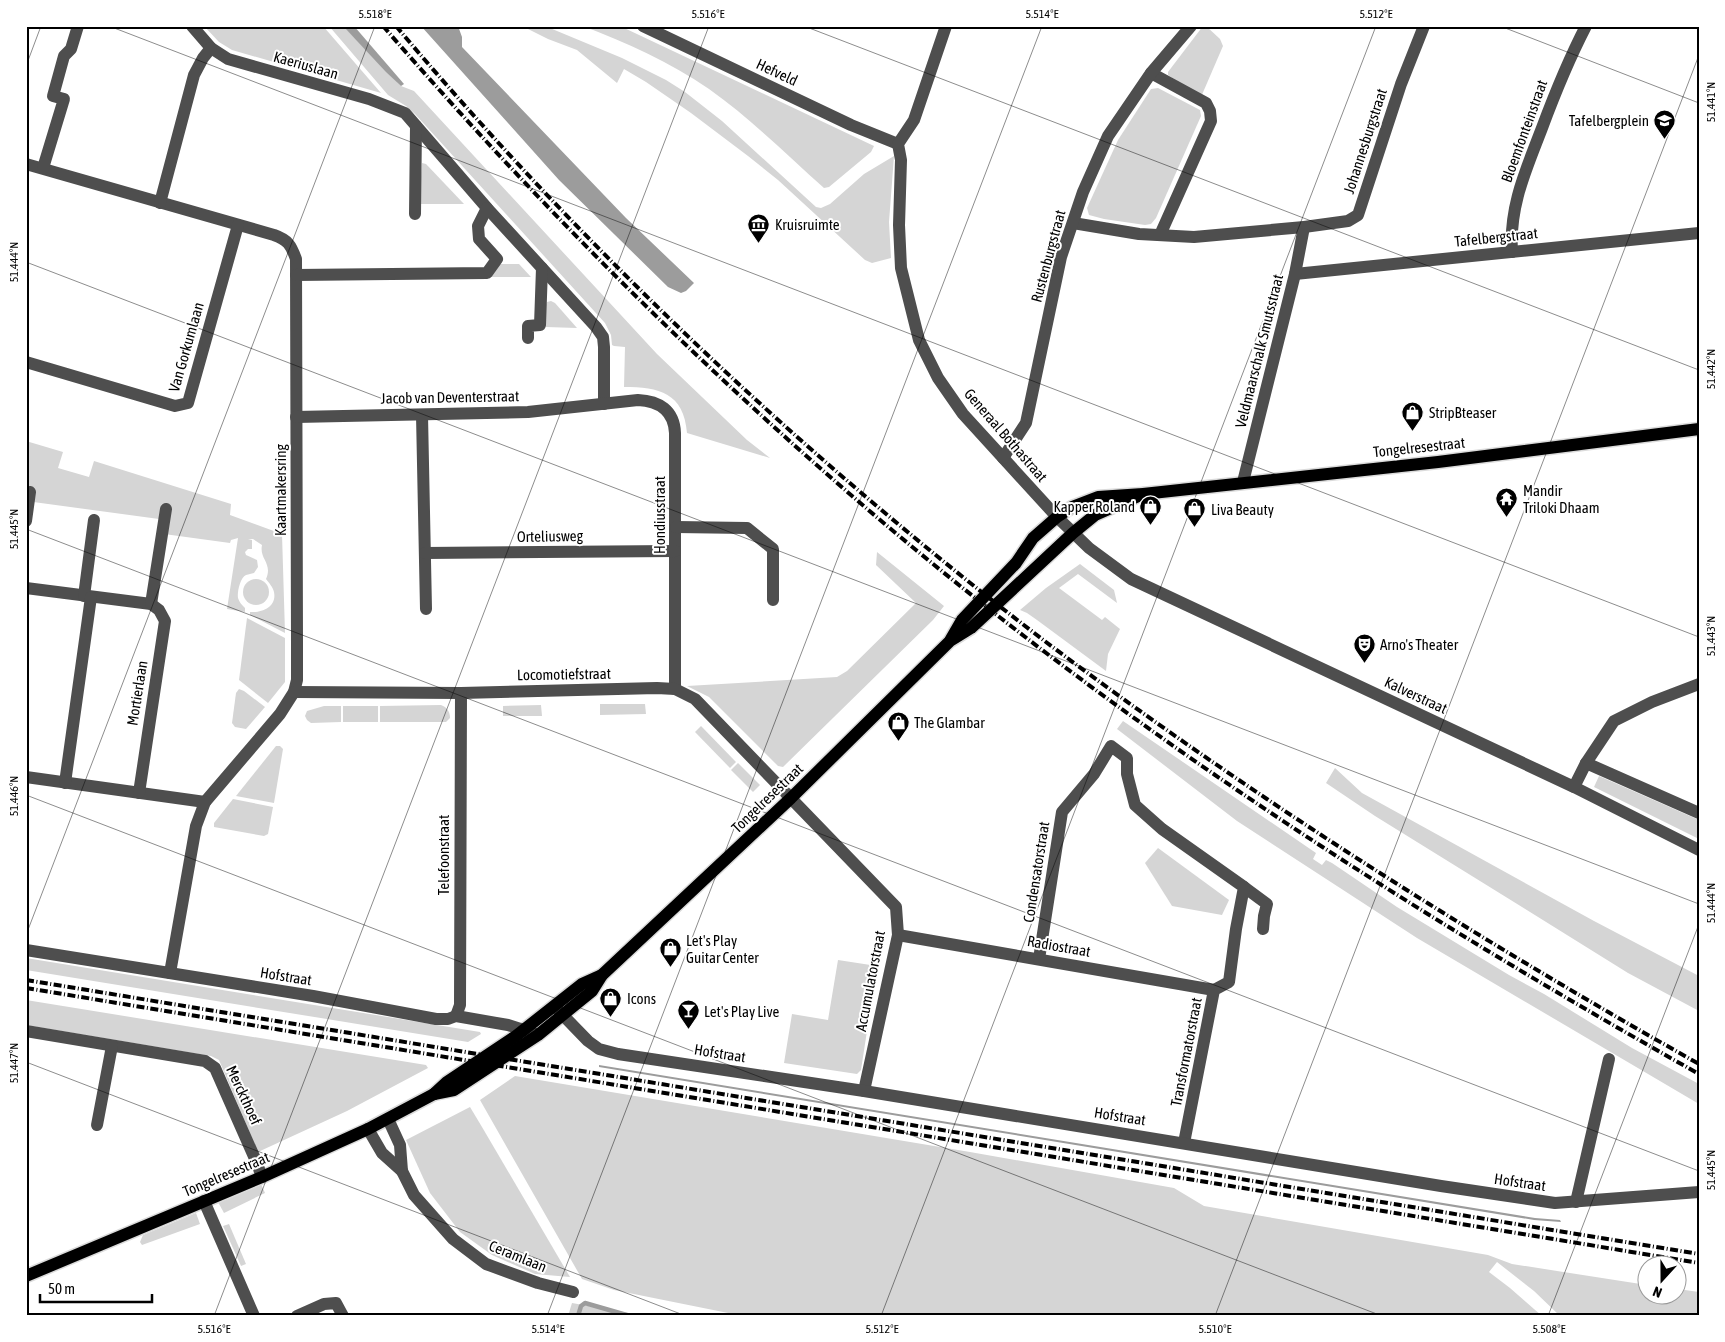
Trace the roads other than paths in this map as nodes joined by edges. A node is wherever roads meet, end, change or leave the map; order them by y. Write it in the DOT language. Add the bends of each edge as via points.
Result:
graph roads {
  1 [pos="78,26"];
  2 [pos="192,26"];
  3 [pos="643,26"];
  4 [pos="946,26"];
  5 [pos="1192,26"];
  6 [pos="1424,26"];
  7 [pos="1586,26"];
  8 [pos="211,48"];
  9 [pos="1151,73"];
  10 [pos="416,126"];
  11 [pos="898,144"];
  12 [pos="26,164"];
  13 [pos="43,168"];
  14 [pos="160,203"];
  15 [pos="487,208"];
  16 [pos="415,214"];
  17 [pos="1073,223"];
  18 [pos="238,225"];
  19 [pos="1304,227"];
  20 [pos="1699,233"];
  21 [pos="1160,235"];
  22 [pos="1512,252"];
  23 [pos="542,268"];
  24 [pos="1296,274"];
  25 [pos="296,275"];
  26 [pos="528,338"];
  27 [pos="26,362"];
  28 [pos="604,404"];
  29 [pos="422,415"];
  30 [pos="296,417"];
  31 [pos="1699,429"];
  32 [pos="1003,458"];
  33 [pos="1243,482"];
  34 [pos="30,492"];
  35 [pos="1143,494"];
  36 [pos="166,509"];
  37 [pos="1057,518"];
  38 [pos="94,520"];
  39 [pos="26,521"];
  40 [pos="676,527"];
  41 [pos="1073,533"];
  42 [pos="675,551"];
  43 [pos="425,553"];
  44 [pos="26,588"];
  45 [pos="88,596"];
  46 [pos="773,600"];
  47 [pos="151,604"];
  48 [pos="426,609"];
  49 [pos="950,641"];
  50 [pos="1699,684"];
  51 [pos="675,689"];
  52 [pos="294,692"];
  53 [pos="461,693"];
  54 [pos="1586,763"];
  55 [pos="26,778"];
  56 [pos="65,783"];
  57 [pos="1574,787"];
  58 [pos="139,793"];
  59 [pos="791,798"];
  60 [pos="205,802"];
  61 [pos="1699,813"];
  62 [pos="1699,850"];
  63 [pos="1244,888"];
  64 [pos="1263,929"];
  65 [pos="898,935"];
  66 [pos="26,950"];
  67 [pos="1039,959"];
  68 [pos="170,973"];
  69 [pos="1214,990"];
  70 [pos="559,1011"];
  71 [pos="456,1016"];
  72 [pos="524,1030"];
  73 [pos="26,1031"];
  74 [pos="538,1035"];
  75 [pos="112,1046"];
  76 [pos="1609,1058"];
  77 [pos="864,1091"];
  78 [pos="434,1094"];
  79 [pos="388,1119"];
  80 [pos="97,1125"];
  81 [pos="368,1129"];
  82 [pos="1184,1143"];
  83 [pos="402,1171"];
  84 [pos="262,1177"];
  85 [pos="1699,1192"];
  86 [pos="204,1201"];
  87 [pos="1576,1202"];
  88 [pos="26,1276"];
  89 [pos="573,1292"];
  90 [pos="254,1316"];
  91 [pos="296,1316"];
  92 [pos="343,1316"];
  1 -- 13 [label="street" via="71,49 64,56 53,96 64,99"];
  2 -- 8 [label="street, Kaeriuslaan"];
  3 -- 11 [label="street, Hefveld"];
  4 -- 11 [label="street" via="914,120"];
  5 -- 9 [label="street, Rustenburgstraat"];
  6 -- 19 [label="street, Johannesburgstraat" via="1400,84 1358,215 1348,221"];
  7 -- 22 [label="street, Bloemfonteinstraat" via="1559,83 1520,188 1511,232"];
  8 -- 10 [label="street, Kaeriuslaan" via="228,59 383,104 405,113"];
  8 -- 14 [label="street" via="194,75"];
  9 -- 17 [label="street, Rustenburgstraat" via="1108,136"];
  9 -- 21 [label="street" via="1206,103 1210,111 1210,121"];
  10 -- 15 [label="street, Kaeriuslaan"];
  10 -- 16 [label="street"];
  11 -- 32 [label="street, Generaal Bothastraat" via="901,160 901,268 920,340 938,378 962,414"];
  12 -- 13 [label="street, Kaartmakersring"];
  13 -- 14 [label="street, Kaartmakersring"];
  14 -- 18 [label="street, Kaartmakersring"];
  15 -- 23 [label="street, Kaeriuslaan"];
  15 -- 25 [label="street" via="478,226 479,239 497,260 487,274"];
  17 -- 21 [label="street"];
  17 -- 32 [label="street, Rustenburgstraat" via="1061,257 1026,423"];
  18 -- 25 [label="street, Kaartmakersring" via="291,244 296,259"];
  18 -- 27 [label="street, Van Gorkumlaan" via="188,403 175,406"];
  19 -- 21 [label="street" via="1194,237"];
  19 -- 24 [label="street, Veldmaarschalk Smutsstraat"];
  20 -- 22 [label="street, Tafelbergstraat"];
  22 -- 24 [label="street, Tafelbergstraat"];
  23 -- 26 [label="street" via="540,325 528,326"];
  23 -- 28 [label="street, Kaeriuslaan" via="603,337"];
  24 -- 33 [label="street, Veldmaarschalk Smutsstraat"];
  25 -- 30 [label="street, Kaartmakersring"];
  28 -- 29 [label="street, Jacob van Deventerstraat" via="528,412"];
  28 -- 40 [label="street, Hondiusstraat" via="649,400 672,416"];
  29 -- 30 [label="street, Jacob van Deventerstraat"];
  29 -- 43 [label="street"];
  30 -- 52 [label="street, Kaartmakersring" via="297,670"];
  31 -- 33 [label="main road, Tongelresestraat" via="1438,462"];
  32 -- 37 [label="street, Generaal Bothastraat"];
  33 -- 35 [label="main road, Tongelresestraat"];
  34 -- 39 [label="street"];
  35 -- 37 [label="main road, Tongelresestraat" via="1098,497 1072,507"];
  35 -- 41 [label="main road, Tongelresestraat" via="1095,515"];
  36 -- 47 [label="street"];
  37 -- 41 [label="street, Generaal Bothastraat"];
  37 -- 49 [label="main road, Tongelresestraat" via="1033,538 1016,563 962,620"];
  38 -- 45 [label="street"];
  40 -- 42 [label="street, Hondiusstraat"];
  40 -- 46 [label="street" via="747,528 773,549"];
  41 -- 49 [label="main road, Tongelresestraat" via="971,628"];
  41 -- 57 [label="street, Kalverstraat" via="1131,579"];
  42 -- 43 [label="street, Orteliusweg"];
  42 -- 51 [label="street, Hondiusstraat"];
  43 -- 48 [label="street"];
  44 -- 45 [label="street"];
  45 -- 47 [label="street"];
  45 -- 56 [label="street"];
  47 -- 58 [label="street, Mortierlaan" via="165,621"];
  49 -- 59 [label="main road, Tongelresestraat"];
  50 -- 54 [label="street" via="1614,721"];
  51 -- 53 [label="street, Locomotiefstraat"];
  51 -- 59 [label="street, Locomotiefstraat" via="695,699"];
  52 -- 53 [label="street, Locomotiefstraat"];
  52 -- 60 [label="street, Kaartmakersring" via="280,714"];
  53 -- 71 [label="street, Telefoonstraat" via="460,1005"];
  54 -- 57 [label="street"];
  54 -- 61 [label="street"];
  55 -- 56 [label="street"];
  56 -- 58 [label="street"];
  57 -- 62 [label="street, Kalverstraat"];
  58 -- 60 [label="street"];
  59 -- 65 [label="street, Accumulatorstraat" via="896,907"];
  59 -- 70 [label="main road, Tongelresestraat" via="602,975 582,984"];
  60 -- 68 [label="street, Kaartmakersring" via="196,826"];
  63 -- 64 [label="street" via="1267,904"];
  63 -- 67 [label="street, Condensatorstraat" via="1162,829 1135,805 1126,774 1126,758 1111,746 1094,774 1062,812"];
  63 -- 69 [label="street, Transformatorstraat" via="1229,982"];
  65 -- 67 [label="street, Radiostraat"];
  65 -- 77 [label="street, Accumulatorstraat"];
  66 -- 68 [label="street, Hofstraat"];
  67 -- 69 [label="street, Radiostraat"];
  68 -- 71 [label="street, Hofstraat" via="436,1019"];
  69 -- 82 [label="street, Transformatorstraat"];
  70 -- 72 [label="main road, Tongelresestraat"];
  70 -- 74 [label="main road, Tongelresestraat"];
  70 -- 77 [label="street, Hofstraat" via="588,1041 599,1049 618,1054"];
  71 -- 72 [label="street, Hofstraat"];
  72 -- 74 [label="street, Hofstraat"];
  72 -- 78 [label="main road, Tongelresestraat"];
  73 -- 75 [label="street, Merckthoef"];
  74 -- 78 [label="main road, Tongelresestraat" via="454,1090"];
  75 -- 80 [label="street"];
  75 -- 84 [label="street, Merckthoef" via="205,1062 215,1068"];
  76 -- 87 [label="street"];
  77 -- 82 [label="street, Hofstraat"];
  78 -- 79 [label="main road, Tongelresestraat"];
  79 -- 81 [label="main road, Tongelresestraat"];
  79 -- 83 [label="street, Ceramlaan" via="400,1146"];
  81 -- 83 [label="street, Ceramlaan" via="382,1153"];
  81 -- 84 [label="main road, Tongelresestraat"];
  82 -- 87 [label="street, Hofstraat" via="1506,1197"];
  83 -- 89 [label="street, Ceramlaan" via="414,1195 453,1239 486,1264"];
  84 -- 86 [label="main road, Tongelresestraat"];
  85 -- 87 [label="street, Hofstraat"];
  86 -- 88 [label="main road, Tongelresestraat"];
  86 -- 90 [label="street"];
  91 -- 92 [label="street" via="324,1304 336,1303"];
}
